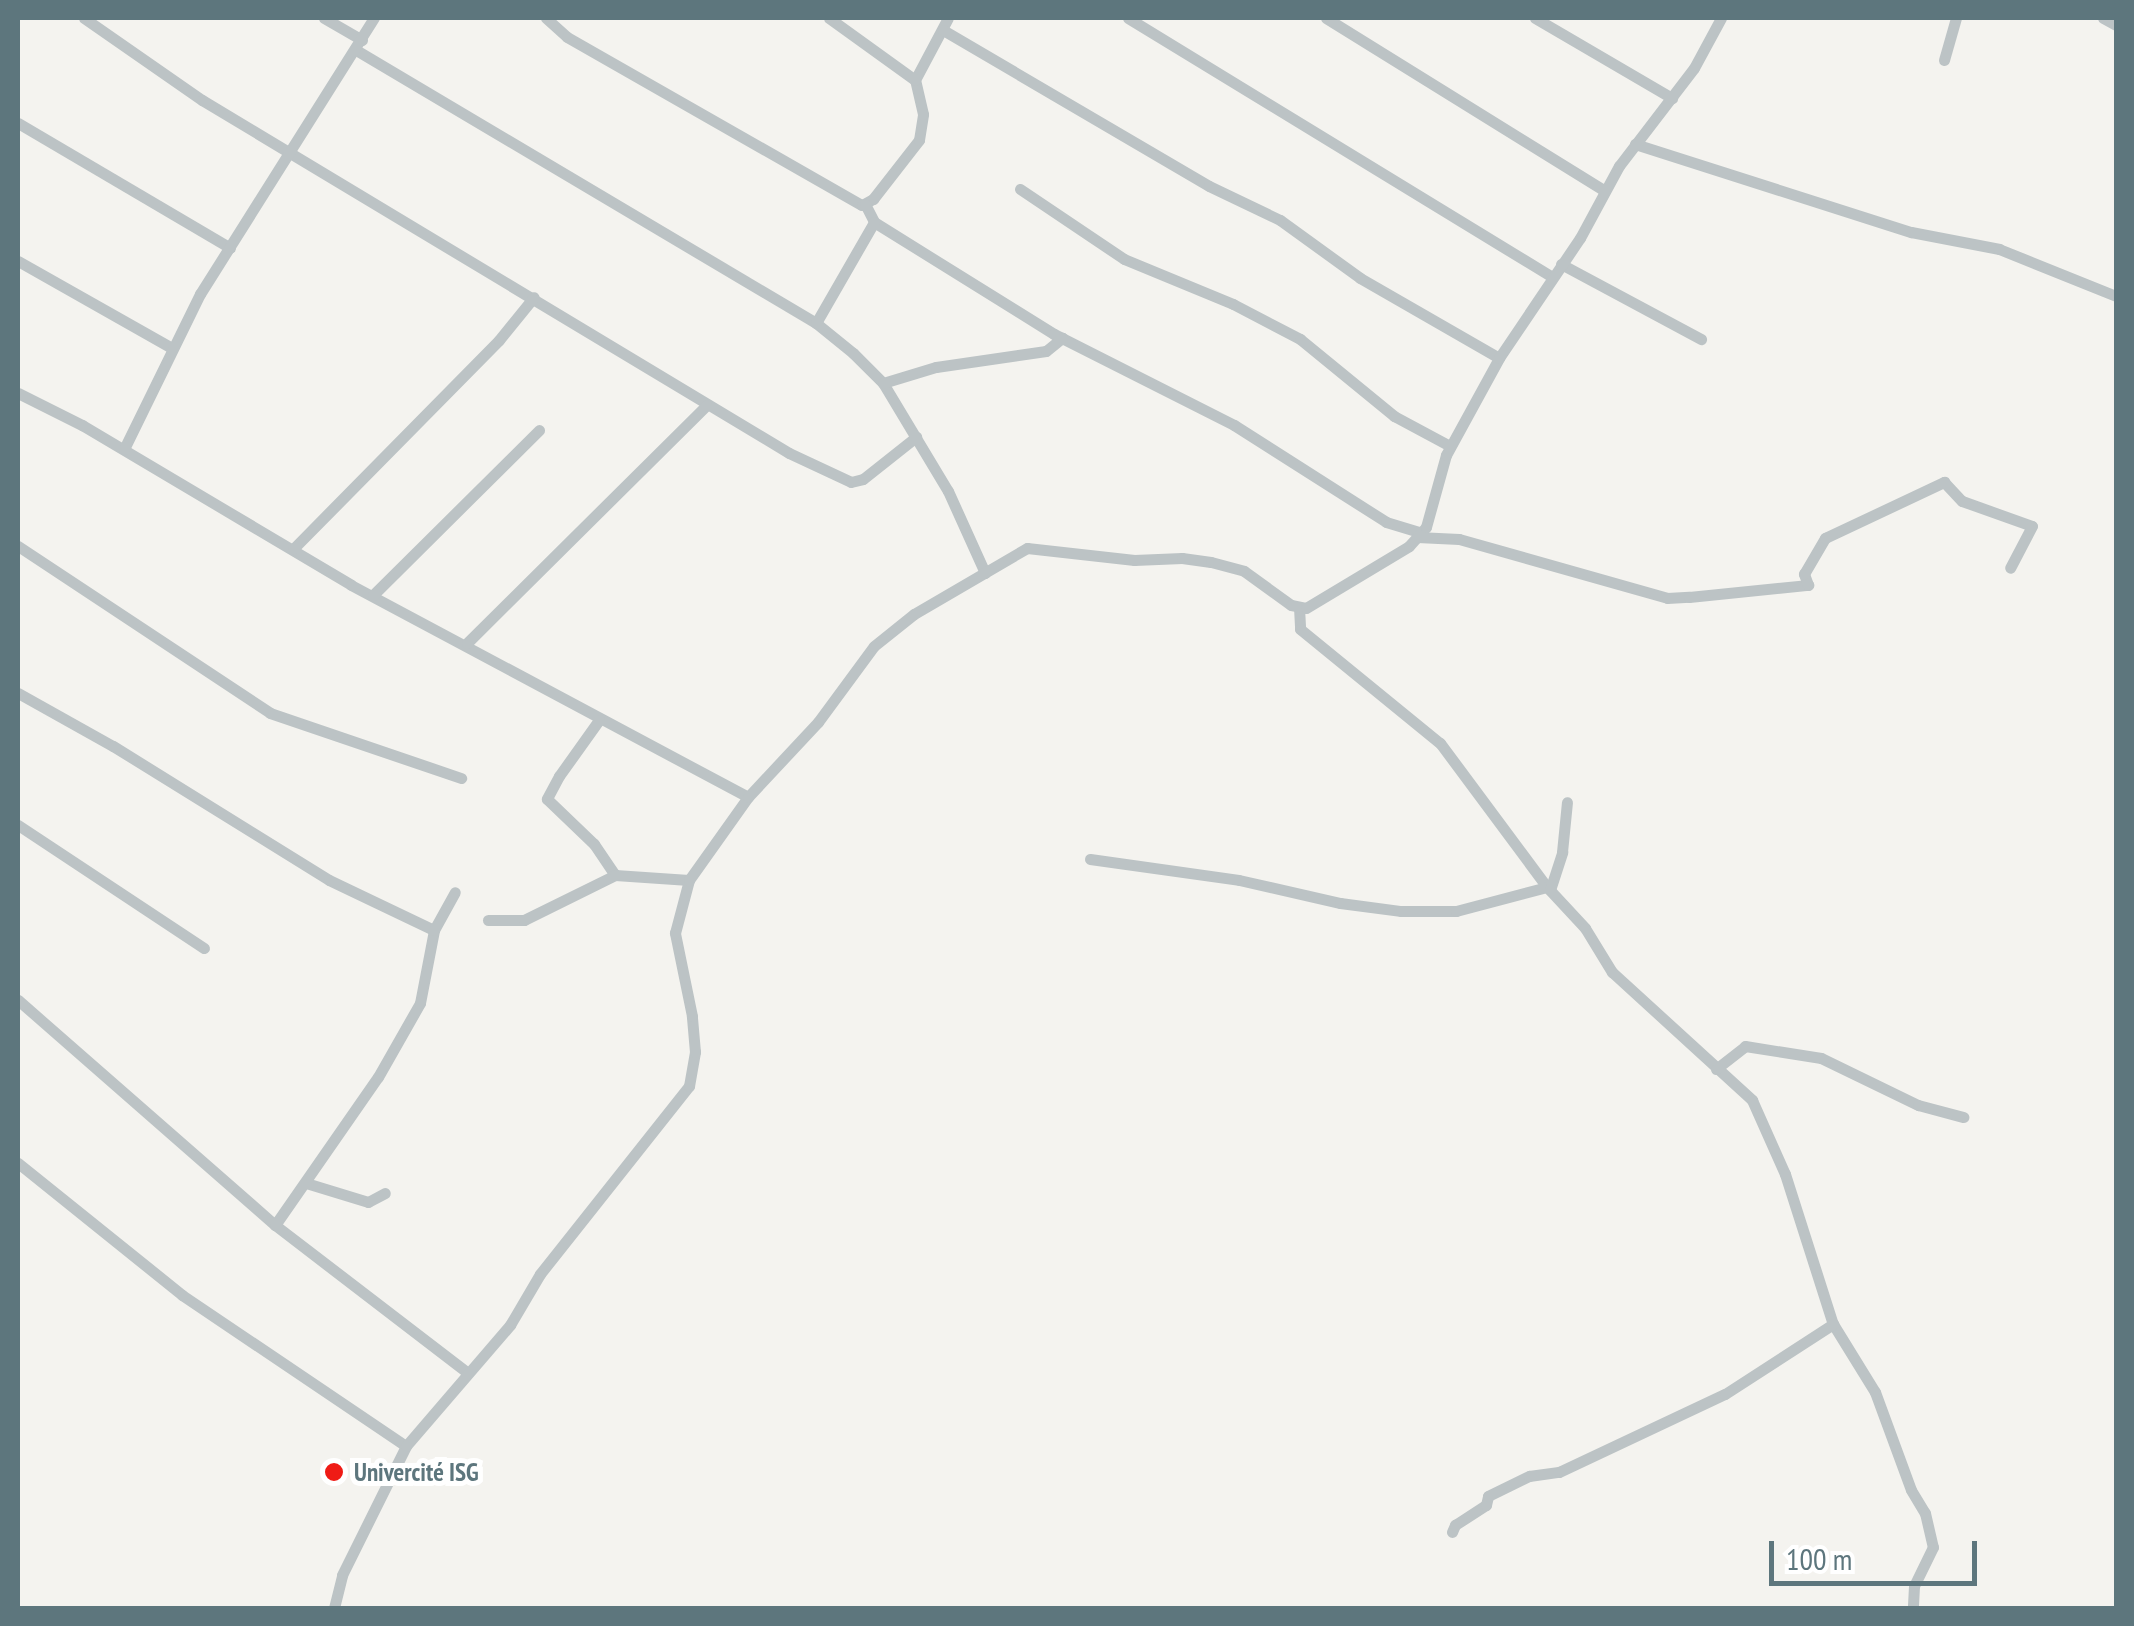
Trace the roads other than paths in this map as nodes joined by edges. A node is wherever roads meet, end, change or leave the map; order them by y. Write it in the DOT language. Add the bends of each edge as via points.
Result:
graph roads {
  1 [pos="84,18"];
  2 [pos="324,18"];
  3 [pos="374,18"];
  4 [pos="546,18"];
  5 [pos="830,18"];
  6 [pos="948,18"];
  7 [pos="1128,18"];
  8 [pos="1326,18"];
  9 [pos="1535,18"];
  10 [pos="1720,18"];
  11 [pos="1956,18"];
  12 [pos="2104,18"];
  13 [pos="2116,25"];
  14 [pos="942,30"];
  15 [pos="359,45"];
  16 [pos="1944,60"];
  17 [pos="914,80"];
  18 [pos="1672,98"];
  19 [pos="18,124"];
  20 [pos="1635,144"];
  21 [pos="291,153"];
  22 [pos="1020,190"];
  23 [pos="1603,190"];
  24 [pos="865,204"];
  25 [pos="874,222"];
  26 [pos="230,248"];
  27 [pos="18,261"];
  28 [pos="1561,264"];
  29 [pos="1550,276"];
  30 [pos="2116,296"];
  31 [pos="534,297"];
  32 [pos="816,323"];
  33 [pos="1062,338"];
  34 [pos="1701,339"];
  35 [pos="172,348"];
  36 [pos="1500,358"];
  37 [pos="882,383"];
  38 [pos="18,393"];
  39 [pos="706,406"];
  40 [pos="539,430"];
  41 [pos="916,438"];
  42 [pos="1450,446"];
  43 [pos="124,450"];
  44 [pos="1420,535"];
  45 [pos="18,546"];
  46 [pos="293,549"];
  47 [pos="2010,568"];
  48 [pos="985,573"];
  49 [pos="373,595"];
  50 [pos="1299,607"];
  51 [pos="467,643"];
  52 [pos="18,693"];
  53 [pos="599,720"];
  54 [pos="461,778"];
  55 [pos="748,797"];
  56 [pos="1567,802"];
  57 [pos="18,825"];
  58 [pos="1090,859"];
  59 [pos="615,875"];
  60 [pos="689,880"];
  61 [pos="1548,888"];
  62 [pos="455,892"];
  63 [pos="488,920"];
  64 [pos="434,930"];
  65 [pos="204,948"];
  66 [pos="18,1000"];
  67 [pos="1716,1070"];
  68 [pos="1963,1117"];
  69 [pos="18,1163"];
  70 [pos="306,1183"];
  71 [pos="385,1193"];
  72 [pos="275,1225"];
  73 [pos="1834,1324"];
  74 [pos="468,1373"];
  75 [pos="406,1446"];
  76 [pos="1452,1532"];
  77 [pos="334,1608"];
  78 [pos="1914,1608"];
  1 -- 21 [label="street"];
  2 -- 15 [label="street"];
  3 -- 15 [label="street"];
  4 -- 24 [label="street" via="568,37"];
  5 -- 17 [label="street"];
  6 -- 14 [label="street"];
  7 -- 29 [label="street"];
  8 -- 23 [label="street"];
  9 -- 18 [label="street"];
  10 -- 18 [label="street"];
  11 -- 16 [label="street"];
  12 -- 13 [label="street"];
  14 -- 17 [label="street"];
  14 -- 36 [label="street" via="1209,186 1280,220 1360,278"];
  15 -- 21 [label="street"];
  15 -- 32 [label="street"];
  17 -- 24 [label="street" via="923,114 919,140"];
  18 -- 20 [label="street"];
  19 -- 26 [label="street"];
  20 -- 23 [label="street"];
  20 -- 30 [label="street" via="1911,232 2000,250"];
  21 -- 26 [label="street"];
  21 -- 31 [label="street"];
  22 -- 42 [label="street" via="1124,259 1300,339 1394,416"];
  23 -- 28 [label="street"];
  24 -- 25 [label="street"];
  25 -- 32 [label="street"];
  25 -- 33 [label="street"];
  26 -- 35 [label="street"];
  27 -- 35 [label="street"];
  28 -- 29 [label="street"];
  28 -- 34 [label="street"];
  29 -- 36 [label="street"];
  31 -- 39 [label="street"];
  31 -- 46 [label="street"];
  32 -- 37 [label="street"];
  33 -- 37 [label="street" via="1046,351 936,367"];
  33 -- 44 [label="street" via="1234,425 1386,522"];
  35 -- 43 [label="street"];
  36 -- 42 [label="street"];
  37 -- 41 [label="street"];
  38 -- 43 [label="street"];
  39 -- 41 [label="street" via="851,482"];
  39 -- 51 [label="street"];
  40 -- 49 [label="street"];
  41 -- 48 [label="street"];
  42 -- 44 [label="street"];
  43 -- 46 [label="street"];
  44 -- 47 [label="street" via="1666,598 1689,598 1808,585 1804,574 1825,538 1944,482 1962,501 2032,526"];
  44 -- 50 [label="street" via="1320,603"];
  45 -- 54 [label="street" via="270,713"];
  46 -- 49 [label="street"];
  48 -- 50 [label="street" via="1036,548 1134,560 1182,558 1244,571"];
  48 -- 55 [label="street" via="874,646 818,722"];
  49 -- 51 [label="street"];
  50 -- 61 [label="street" via="1300,629 1440,743"];
  51 -- 53 [label="street"];
  52 -- 64 [label="street" via="329,880"];
  53 -- 55 [label="street"];
  53 -- 59 [label="street" via="547,800 594,844"];
  55 -- 60 [label="street"];
  56 -- 61 [label="street" via="1562,852"];
  57 -- 65 [label="street"];
  58 -- 61 [label="street" via="1401,910 1456,911"];
  59 -- 60 [label="street"];
  59 -- 63 [label="street" via="524,920"];
  60 -- 74 [label="street" via="675,933 692,1016 695,1052 688,1086"];
  61 -- 67 [label="street" via="1586,928 1612,972"];
  62 -- 64 [label="street"];
  64 -- 70 [label="street" via="420,1003"];
  66 -- 72 [label="street"];
  67 -- 68 [label="street" via="1744,1046 1821,1058 1918,1105"];
  67 -- 73 [label="street" via="1752,1100 1785,1174"];
  69 -- 75 [label="street" via="182,1296"];
  70 -- 71 [label="street" via="368,1202"];
  70 -- 72 [label="street"];
  72 -- 74 [label="street"];
  73 -- 76 [label="street" via="1725,1394 1559,1472 1530,1476 1488,1496"];
  73 -- 78 [label="street" via="1875,1392 1925,1513 1933,1547 1914,1586"];
  74 -- 75 [label="street"];
  75 -- 77 [label="street" via="342,1574"];
}
